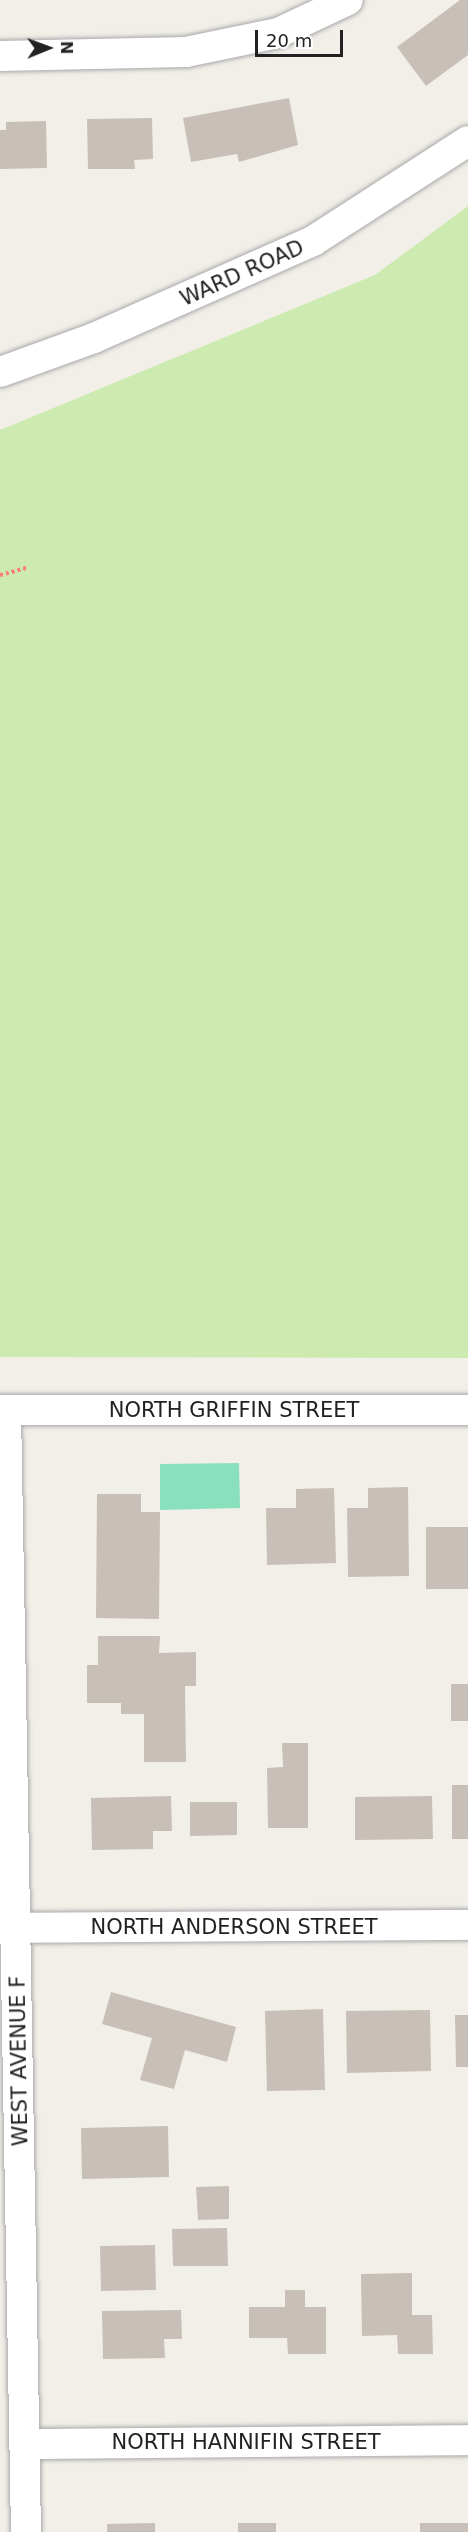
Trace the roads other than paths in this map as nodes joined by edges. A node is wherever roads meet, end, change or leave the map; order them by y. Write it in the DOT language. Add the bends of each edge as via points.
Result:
graph roads {
  1 [pos="348,0"];
  2 [pos="0,56"];
  3 [pos="468,141"];
  4 [pos="0,372"];
  5 [pos="3,1410"];
  6 [pos="468,1410"];
  7 [pos="468,1925"];
  8 [pos="9,1928"];
  9 [pos="468,2440"];
  10 [pos="25,2444"];
  11 [pos="26,2532"];
  1 -- 2 [label="street" via="278,33 186,52"];
  3 -- 4 [label="street, WARD ROAD" via="313,241 94,338"];
  5 -- 6 [label="street, NORTH GRIFFIN STREET"];
  5 -- 8 [label="street, WEST AVENUE F"];
  7 -- 8 [label="street, NORTH ANDERSON STREET"];
  8 -- 10 [label="street, WEST AVENUE F"];
  9 -- 10 [label="street, NORTH HANNIFIN STREET"];
  10 -- 11 [label="street, WEST AVENUE F"];
}
